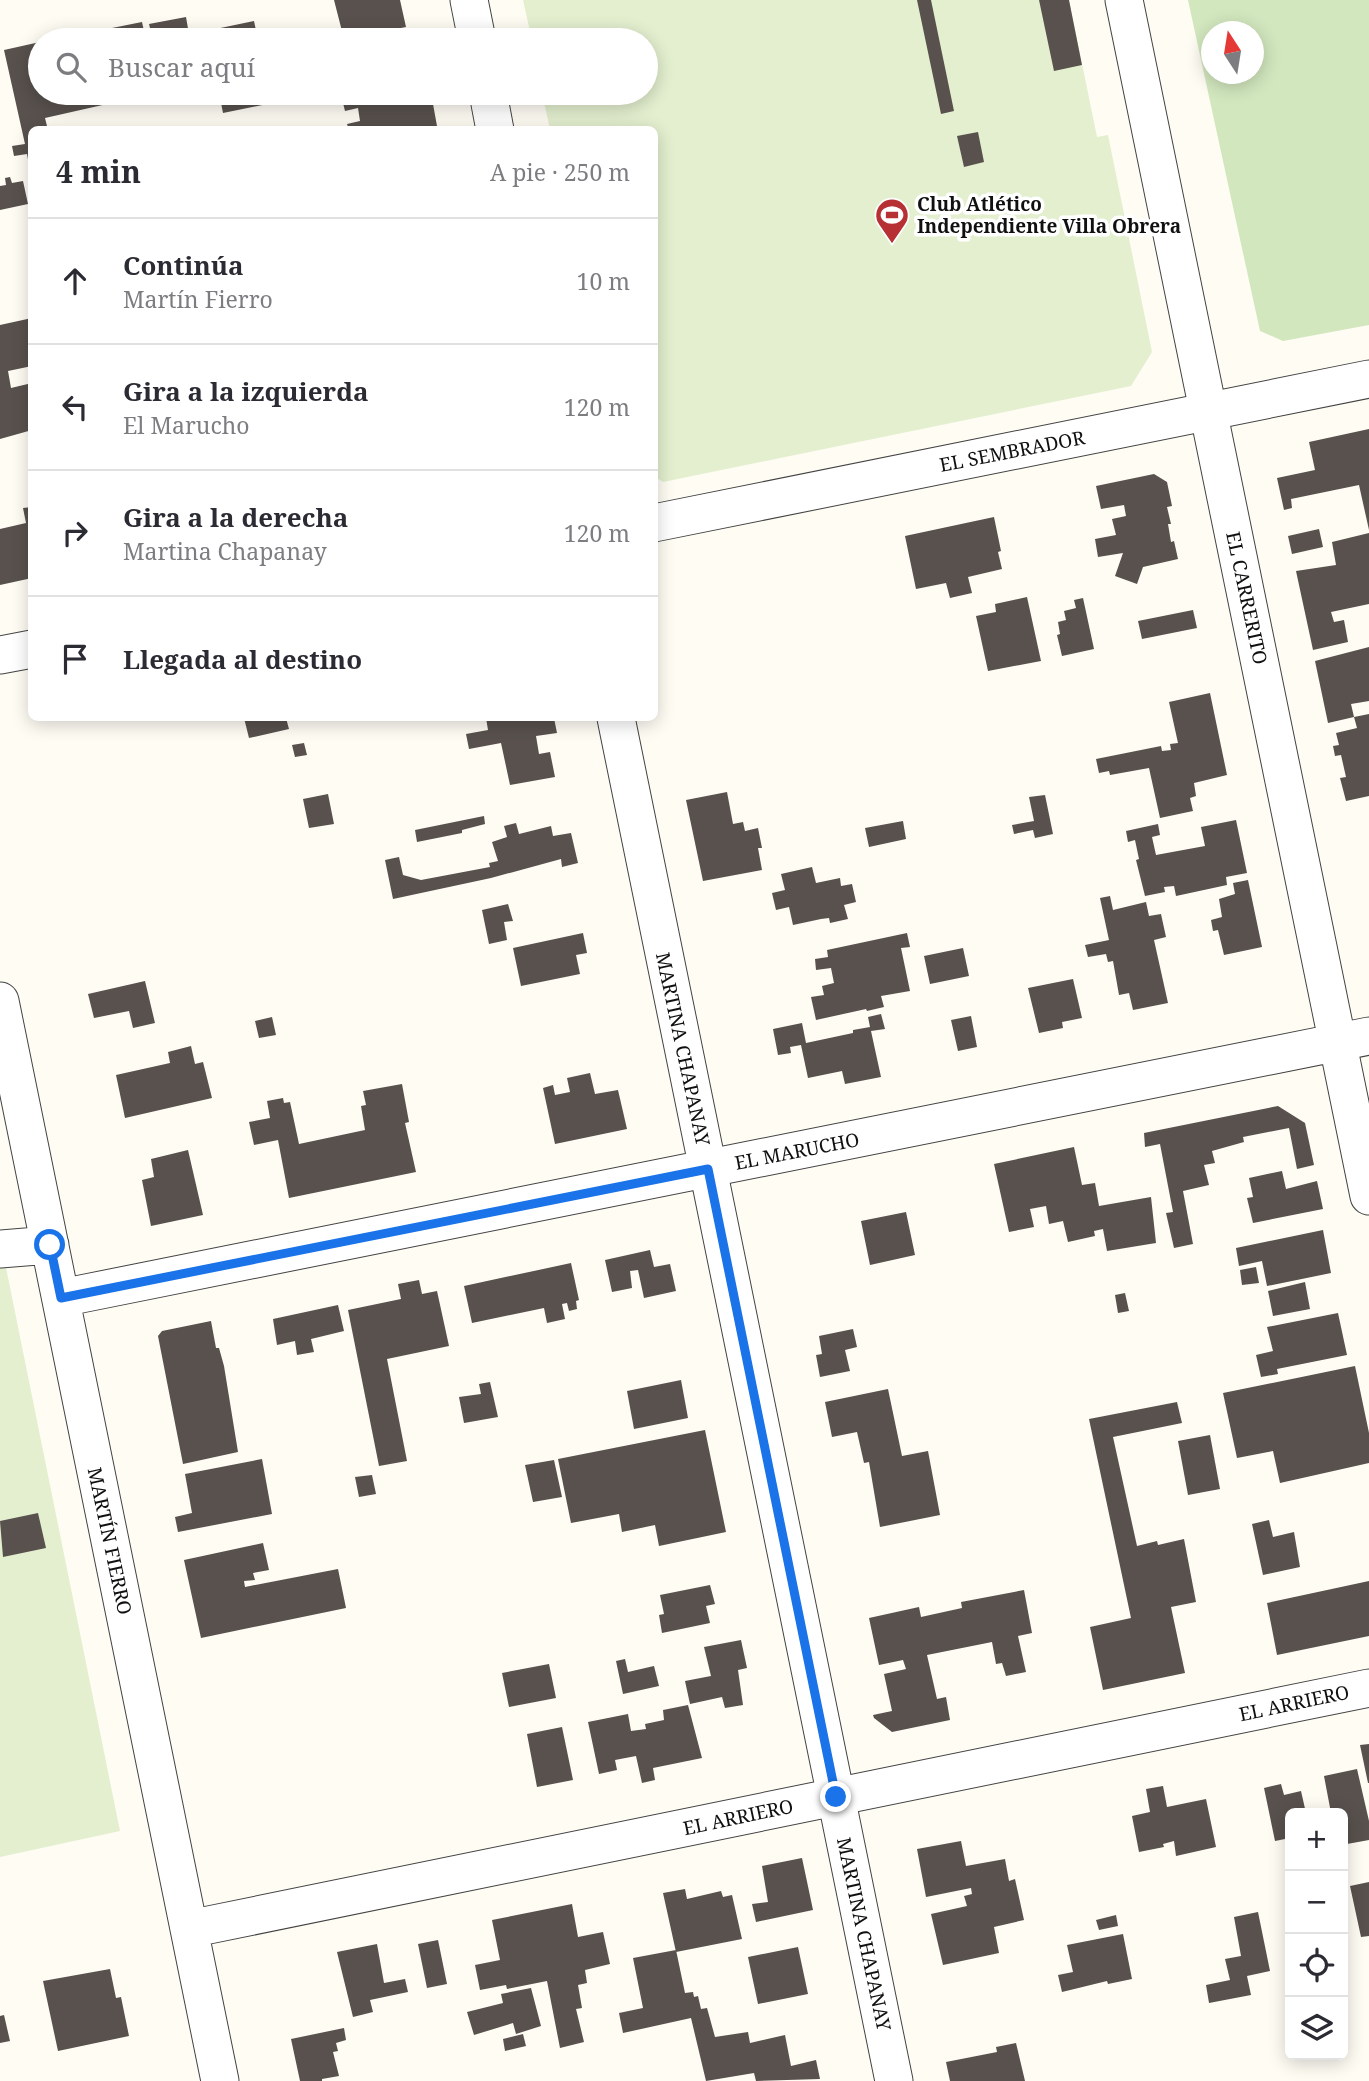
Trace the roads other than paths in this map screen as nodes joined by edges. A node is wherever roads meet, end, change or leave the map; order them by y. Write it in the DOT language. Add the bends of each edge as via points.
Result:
graph roads {
  1 [pos="469,0"];
  2 [pos="1124,0"];
  3 [pos="475,28"];
  4 [pos="490,105"];
  5 [pos="494,126"];
  6 [pos="1369,379"];
  7 [pos="1209,411"];
  8 [pos="658,522"];
  9 [pos="28,650"];
  10 [pos="0,655"];
  11 [pos="617,721"];
  12 [pos="0,1000"];
  13 [pos="1353,1040"];
  14 [pos="708,1169"];
  15 [pos="1369,1196"];
  16 [pos="50,1245"];
  17 [pos="0,1249"];
  18 [pos="61,1298"];
  19 [pos="1369,1688"];
  20 [pos="836,1797"];
  21 [pos="190,1929"];
  22 [pos="220,2081"];
  23 [pos="894,2081"];
  1 -- 3 [label="street"];
  2 -- 7 [label="street, EL CARRERITO"];
  4 -- 5 [label="street"];
  6 -- 7 [label="street, EL SEMBRADOR"];
  7 -- 8 [label="street, EL SEMBRADOR"];
  7 -- 13 [label="street, EL CARRERITO"];
  9 -- 10 [label="street"];
  11 -- 14 [label="street, MARTINA CHAPANAY"];
  12 -- 16 [label="street, MARTÍN FIERRO"];
  13 -- 14 [label="street, EL MARUCHO"];
  13 -- 15 [label="street, EL CARRERITO"];
  14 -- 18 [label="street, EL MARUCHO"];
  14 -- 20 [label="street, MARTINA CHAPANAY"];
  16 -- 17 [label="street"];
  16 -- 18 [label="street, MARTÍN FIERRO"];
  18 -- 21 [label="street, MARTÍN FIERRO"];
  19 -- 20 [label="street, EL ARRIERO"];
  20 -- 21 [label="street, EL ARRIERO"];
  20 -- 23 [label="street, MARTINA CHAPANAY"];
  21 -- 22 [label="street, MARTÍN FIERRO"];
}
